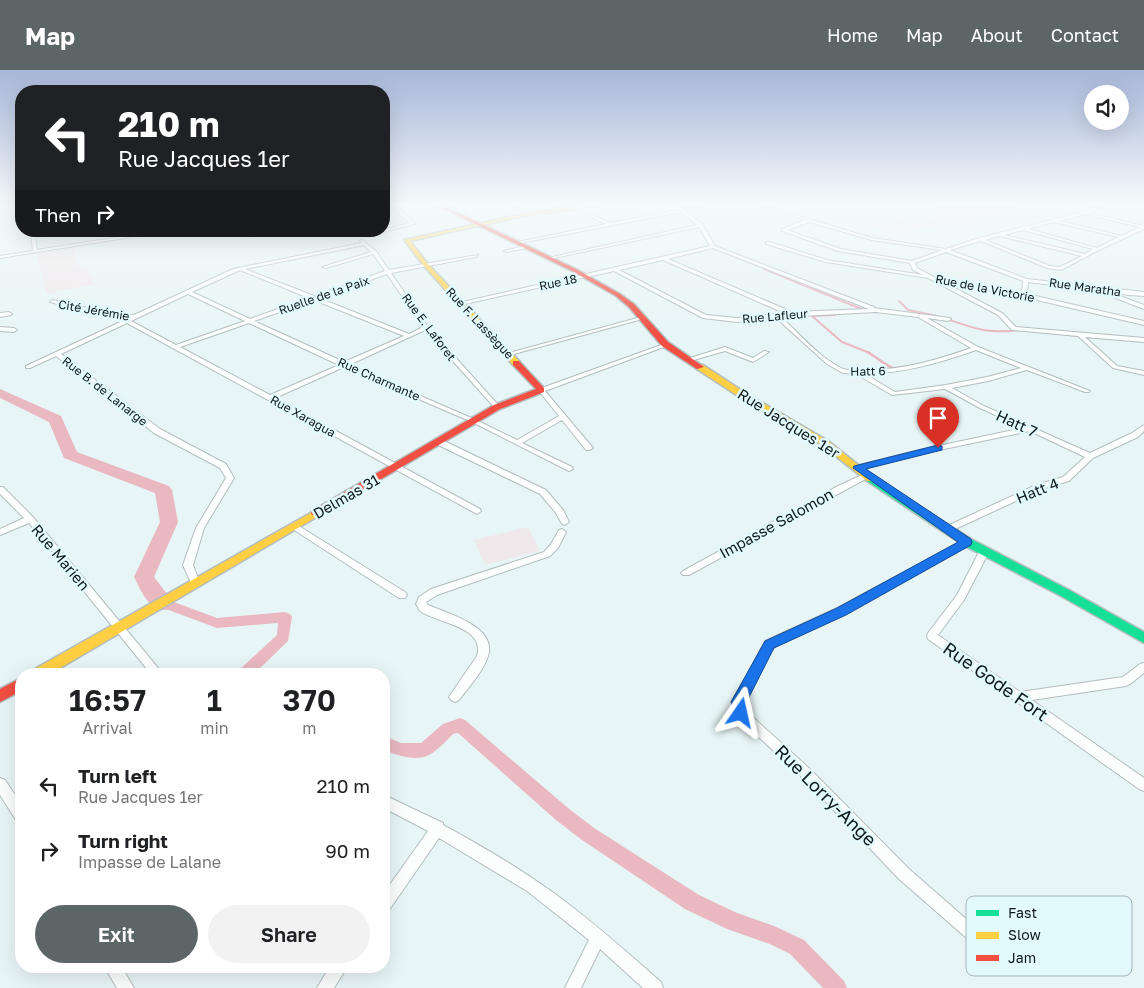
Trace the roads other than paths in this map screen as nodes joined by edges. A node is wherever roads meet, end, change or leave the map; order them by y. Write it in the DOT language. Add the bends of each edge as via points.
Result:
graph roads {
  1 [pos="35,248"];
  2 [pos="61,248"];
  3 [pos="346,248"];
  4 [pos="369,248"];
  5 [pos="414,248"];
  6 [pos="518,248"];
  7 [pos="596,248"];
  8 [pos="709,248"];
  9 [pos="715,248"];
  10 [pos="784,248"];
  11 [pos="834,248"];
  12 [pos="929,248"];
  13 [pos="950,248"];
  14 [pos="1001,248"];
  15 [pos="1053,248"];
  16 [pos="1096,248"];
  17 [pos="943,250"];
  18 [pos="35,252"];
  19 [pos="374,252"];
  20 [pos="1084,255"];
  21 [pos="476,256"];
  22 [pos="0,257"];
  23 [pos="550,258"];
  24 [pos="663,258"];
  25 [pos="912,262"];
  26 [pos="426,265"];
  27 [pos="324,267"];
  28 [pos="239,269"];
  29 [pos="614,269"];
  30 [pos="388,272"];
  31 [pos="584,277"];
  32 [pos="933,278"];
  33 [pos="1026,280"];
  34 [pos="1144,288"];
  35 [pos="187,292"];
  36 [pos="1107,292"];
  37 [pos="1141,294"];
  38 [pos="1024,295"];
  39 [pos="313,298"];
  40 [pos="53,302"];
  41 [pos="462,304"];
  42 [pos="1144,308"];
  43 [pos="876,310"];
  44 [pos="9,314"];
  45 [pos="791,314"];
  46 [pos="916,314"];
  47 [pos="0,315"];
  48 [pos="777,316"];
  49 [pos="136,317"];
  50 [pos="643,318"];
  51 [pos="948,318"];
  52 [pos="251,320"];
  53 [pos="128,321"];
  54 [pos="1144,323"];
  55 [pos="426,328"];
  56 [pos="0,329"];
  57 [pos="14,330"];
  58 [pos="1079,334"];
  59 [pos="410,336"];
  60 [pos="1144,340"];
  61 [pos="666,345"];
  62 [pos="176,347"];
  63 [pos="976,348"];
  64 [pos="766,352"];
  65 [pos="57,354"];
  66 [pos="508,354"];
  67 [pos="690,359"];
  68 [pos="344,365"];
  69 [pos="28,367"];
  70 [pos="1026,368"];
  71 [pos="856,372"];
  72 [pos="1144,373"];
  73 [pos="946,388"];
  74 [pos="541,390"];
  75 [pos="1087,391"];
  76 [pos="270,398"];
  77 [pos="497,407"];
  78 [pos="563,417"];
  79 [pos="474,421"];
  80 [pos="1144,427"];
  81 [pos="1030,429"];
  82 [pos="1135,435"];
  83 [pos="1144,439"];
  84 [pos="439,442"];
  85 [pos="518,442"];
  86 [pos="589,448"];
  87 [pos="1090,456"];
  88 [pos="396,467"];
  89 [pos="569,469"];
  90 [pos="863,472"];
  91 [pos="0,490"];
  92 [pos="543,492"];
  93 [pos="477,511"];
  94 [pos="30,519"];
  95 [pos="294,526"];
  96 [pos="564,527"];
  97 [pos="948,530"];
  98 [pos="0,532"];
  99 [pos="967,542"];
  100 [pos="986,550"];
  101 [pos="686,573"];
  102 [pos="194,583"];
  103 [pos="402,595"];
  104 [pos="119,627"];
  105 [pos="1144,638"];
  106 [pos="1144,667"];
  107 [pos="48,668"];
  108 [pos="153,668"];
  109 [pos="15,687"];
  110 [pos="0,696"];
  111 [pos="455,697"];
  112 [pos="1018,697"];
  113 [pos="0,784"];
  114 [pos="1144,785"];
  115 [pos="390,803"];
  116 [pos="15,806"];
  117 [pos="438,828"];
  118 [pos="390,896"];
  119 [pos="966,928"];
  120 [pos="598,937"];
  121 [pos="116,973"];
  122 [pos="335,973"];
  123 [pos="126,988"];
  124 [pos="325,988"];
  125 [pos="574,988"];
  126 [pos="655,988"];
  1 -- 18 [label="street"];
  2 -- 18 [label="street"];
  3 -- 28 [label="street, Rue B. de Lanarge"];
  4 -- 19 [label="street, Rue E. Laforet"];
  5 -- 26 [label="street, Rue F. Lassègue"];
  6 -- 23 [label="street, Rue Jacques 1er"];
  7 -- 23 [label="street"];
  8 -- 24 [label="street, Rue 18"];
  9 -- 43 [label="street"];
  10 -- 32 [label="street, Rue de la Victorie" via="826,261"];
  11 -- 25 [label="street"];
  12 -- 17 [label="street"];
  13 -- 17 [label="street"];
  14 -- 20 [label="street" via="1061,269"];
  15 -- 20 [label="street"];
  16 -- 20 [label="street"];
  17 -- 25 [label="street"];
  17 -- 33 [label="street, Rue Maratha"];
  18 -- 22 [label="street"];
  19 -- 27 [label="street"];
  19 -- 30 [label="street, Rue E. Laforet"];
  21 -- 26 [label="street, Ruelle de la Paix"];
  23 -- 31 [label="street, Rue Jacques 1er"];
  24 -- 29 [label="street, Rue 18"];
  24 -- 45 [label="street"];
  25 -- 32 [label="street" via="915,269"];
  26 -- 30 [label="street, Ruelle de la Paix"];
  26 -- 41 [label="street, Rue F. Lassègue"];
  28 -- 35 [label="street, Rue B. de Lanarge"];
  28 -- 39 [label="street"];
  29 -- 31 [label="street, Rue 18"];
  29 -- 48 [label="street, Rue Lafleur" via="705,317 737,320"];
  30 -- 39 [label="street, Ruelle de la Paix"];
  30 -- 55 [label="street, Rue E. Laforet"];
  31 -- 41 [label="street, Rue 18"];
  31 -- 50 [label="street, Rue Jacques 1er" via="620,296"];
  32 -- 38 [label="street, Rue de la Victorie"];
  32 -- 58 [label="street" via="1000,314 1014,329"];
  33 -- 36 [label="street, Rue Maratha"];
  33 -- 38 [label="street"];
  34 -- 37 [label="street"];
  35 -- 49 [label="street, Rue B. de Lanarge"];
  35 -- 52 [label="street, Rue Charmante"];
  36 -- 37 [label="street, Rue Maratha"];
  36 -- 42 [label="street"];
  38 -- 54 [label="street, Rue de la Victorie"];
  39 -- 52 [label="street, Ruelle de la Paix"];
  39 -- 59 [label="street"];
  40 -- 49 [label="street, Cité Jérémie"];
  41 -- 66 [label="street, Rue F. Lassègue"];
  43 -- 45 [label="street, Rue Lafleur"];
  43 -- 46 [label="street, Rue Lafleur"];
  44 -- 47 [label="street"];
  45 -- 48 [label="street, Rue Lafleur"];
  46 -- 51 [label="street, Rue Lafleur"];
  46 -- 63 [label="street"];
  48 -- 71 [label="street, Hatt 6" via="830,364 845,372"];
  49 -- 53 [label="street, Rue B. de Lanarge"];
  50 -- 61 [label="street, Rue Jacques 1er"];
  50 -- 66 [label="street"];
  52 -- 62 [label="street, Ruelle de la Paix"];
  52 -- 68 [label="street, Rue Charmante"];
  53 -- 62 [label="street, Rue Xaragua"];
  53 -- 65 [label="street, Rue B. de Lanarge"];
  55 -- 59 [label="street"];
  55 -- 77 [label="street, Rue E. Laforet"];
  56 -- 57 [label="street"];
  58 -- 60 [label="street"];
  58 -- 72 [label="street" via="1115,367"];
  59 -- 68 [label="street"];
  61 -- 67 [label="street, Rue Jacques 1er"];
  61 -- 74 [label="street, Delmas 31"];
  62 -- 76 [label="street, Rue Xaragua"];
  63 -- 70 [label="street"];
  63 -- 71 [label="street, Hatt 6" via="905,369"];
  64 -- 67 [label="street" via="753,360 725,349"];
  65 -- 69 [label="street"];
  65 -- 102 [label="street, Rue B. de Lanarge" via="157,431 223,466 230,478 200,528 188,565"];
  66 -- 74 [label="street, Rue F. Lassègue"];
  67 -- 90 [label="street, Rue Jacques 1er" via="741,394 825,443"];
  68 -- 76 [label="street"];
  68 -- 79 [label="street, Rue Charmante"];
  70 -- 73 [label="street"];
  70 -- 75 [label="street"];
  71 -- 73 [label="street" via="894,394"];
  73 -- 81 [label="street, Hatt 7"];
  74 -- 77 [label="street, Delmas 31"];
  74 -- 78 [label="street"];
  76 -- 88 [label="street, Rue Xaragua"];
  77 -- 79 [label="street, Delmas 31"];
  78 -- 85 [label="street"];
  78 -- 86 [label="street"];
  79 -- 84 [label="street, Delmas 31"];
  79 -- 85 [label="street, Rue Charmante"];
  80 -- 82 [label="street, Hatt 4"];
  81 -- 87 [label="street, Hatt 7"];
  81 -- 90 [label="street, Impasse Salomon" via="924,451"];
  82 -- 83 [label="street"];
  82 -- 87 [label="street, Hatt 4"];
  84 -- 88 [label="street, Delmas 31"];
  84 -- 92 [label="street"];
  85 -- 89 [label="street, Rue Charmante"];
  87 -- 97 [label="street, Hatt 4" via="1066,479 1039,486"];
  88 -- 93 [label="street, Rue Xaragua"];
  88 -- 95 [label="street, Delmas 31"];
  90 -- 97 [label="street, Rue Jacques 1er"];
  90 -- 101 [label="street, Impasse Salomon" via="841,488"];
  91 -- 94 [label="street, Rue Marien"];
  92 -- 96 [label="street" via="560,512"];
  94 -- 98 [label="street"];
  94 -- 104 [label="street, Rue Marien"];
  95 -- 102 [label="street, Delmas 31"];
  95 -- 103 [label="street"];
  96 -- 111 [label="street" via="555,546 547,554 434,592 422,600 424,608 476,630 483,640 484,650 478,664"];
  97 -- 99 [label="street, Rue Jacques 1er"];
  99 -- 100 [label="street, Rue Jacques 1er"];
  99 -- 119 [label="street, Rue Lorry-Ange" via="841,611 769,644 739,702 741,713 807,774 904,874"];
  100 -- 105 [label="street, Rue Jacques 1er"];
  100 -- 112 [label="street, Rue Gode Fort" via="961,597 932,636"];
  102 -- 104 [label="street, Delmas 31"];
  104 -- 107 [label="street, Delmas 31"];
  104 -- 108 [label="street"];
  106 -- 112 [label="street" via="1126,681"];
  109 -- 110 [label="street"];
  112 -- 114 [label="street, Rue Gode Fort"];
  113 -- 116 [label="street"];
  115 -- 117 [label="street"];
  117 -- 118 [label="street"];
  117 -- 120 [label="street" via="514,874"];
  120 -- 125 [label="street"];
  120 -- 126 [label="street"];
  121 -- 123 [label="street"];
  122 -- 124 [label="street"];
}
